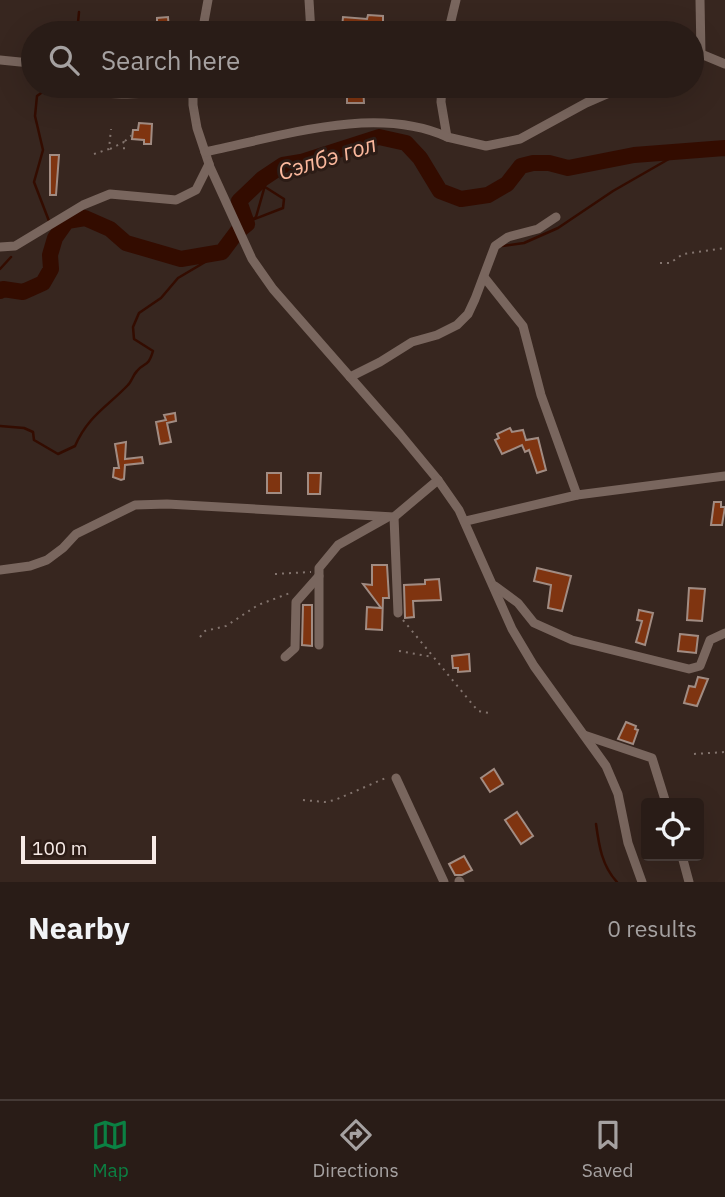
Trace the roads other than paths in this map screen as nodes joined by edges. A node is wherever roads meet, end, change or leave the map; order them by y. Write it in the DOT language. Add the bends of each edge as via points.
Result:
graph roads {
  1 [pos="208,0"];
  2 [pos="309,0"];
  3 [pos="456,0"];
  4 [pos="700,0"];
  5 [pos="204,21"];
  6 [pos="310,21"];
  7 [pos="451,21"];
  8 [pos="698,21"];
  9 [pos="704,58"];
  10 [pos="0,60"];
  11 [pos="21,62"];
  12 [pos="725,64"];
  13 [pos="194,98"];
  14 [pos="441,98"];
  15 [pos="597,98"];
  16 [pos="447,137"];
  17 [pos="205,152"];
  18 [pos="209,164"];
  19 [pos="556,216"];
  20 [pos="0,247"];
  21 [pos="484,277"];
  22 [pos="350,377"];
  23 [pos="725,476"];
  24 [pos="439,480"];
  25 [pos="577,495"];
  26 [pos="391,517"];
  27 [pos="466,521"];
  28 [pos="0,570"];
  29 [pos="319,574"];
  30 [pos="493,585"];
  31 [pos="398,613"];
  32 [pos="725,634"];
  33 [pos="319,645"];
  34 [pos="285,657"];
  35 [pos="584,734"];
  36 [pos="396,778"];
  37 [pos="664,798"];
  38 [pos="683,861"];
  39 [pos="444,882"];
  40 [pos="642,882"];
  41 [pos="689,882"];
  1 -- 5 [label="street"];
  2 -- 6 [label="street"];
  3 -- 7 [label="street"];
  4 -- 8 [label="street"];
  9 -- 12 [label="street"];
  10 -- 11 [label="street"];
  13 -- 17 [label="street"];
  14 -- 16 [label="street"];
  15 -- 16 [label="street" via="520,139 486,146"];
  16 -- 17 [label="street" via="404,123 372,123 326,127"];
  17 -- 18 [label="street"];
  18 -- 20 [label="street" via="196,190 176,200 110,194 15,246"];
  18 -- 22 [label="street" via="252,259"];
  19 -- 21 [label="street" via="538,229 508,237 495,246"];
  21 -- 22 [label="street" via="468,314 457,325 412,342"];
  21 -- 25 [label="street" via="523,326 541,395"];
  22 -- 24 [label="street"];
  23 -- 25 [label="street"];
  24 -- 26 [label="street"];
  24 -- 27 [label="street"];
  25 -- 27 [label="street"];
  26 -- 28 [label="street" via="145,503 76,534 47,560"];
  26 -- 29 [label="street" via="338,545"];
  26 -- 31 [label="street"];
  27 -- 30 [label="street"];
  29 -- 33 [label="street"];
  29 -- 34 [label="street" via="296,602 295,648"];
  30 -- 32 [label="street" via="518,603 534,623 572,640 689,669 700,666 710,640"];
  30 -- 35 [label="street" via="534,666"];
  35 -- 37 [label="street" via="652,758"];
  35 -- 40 [label="street" via="618,794"];
  36 -- 39 [label="street"];
  38 -- 41 [label="street"];
}
